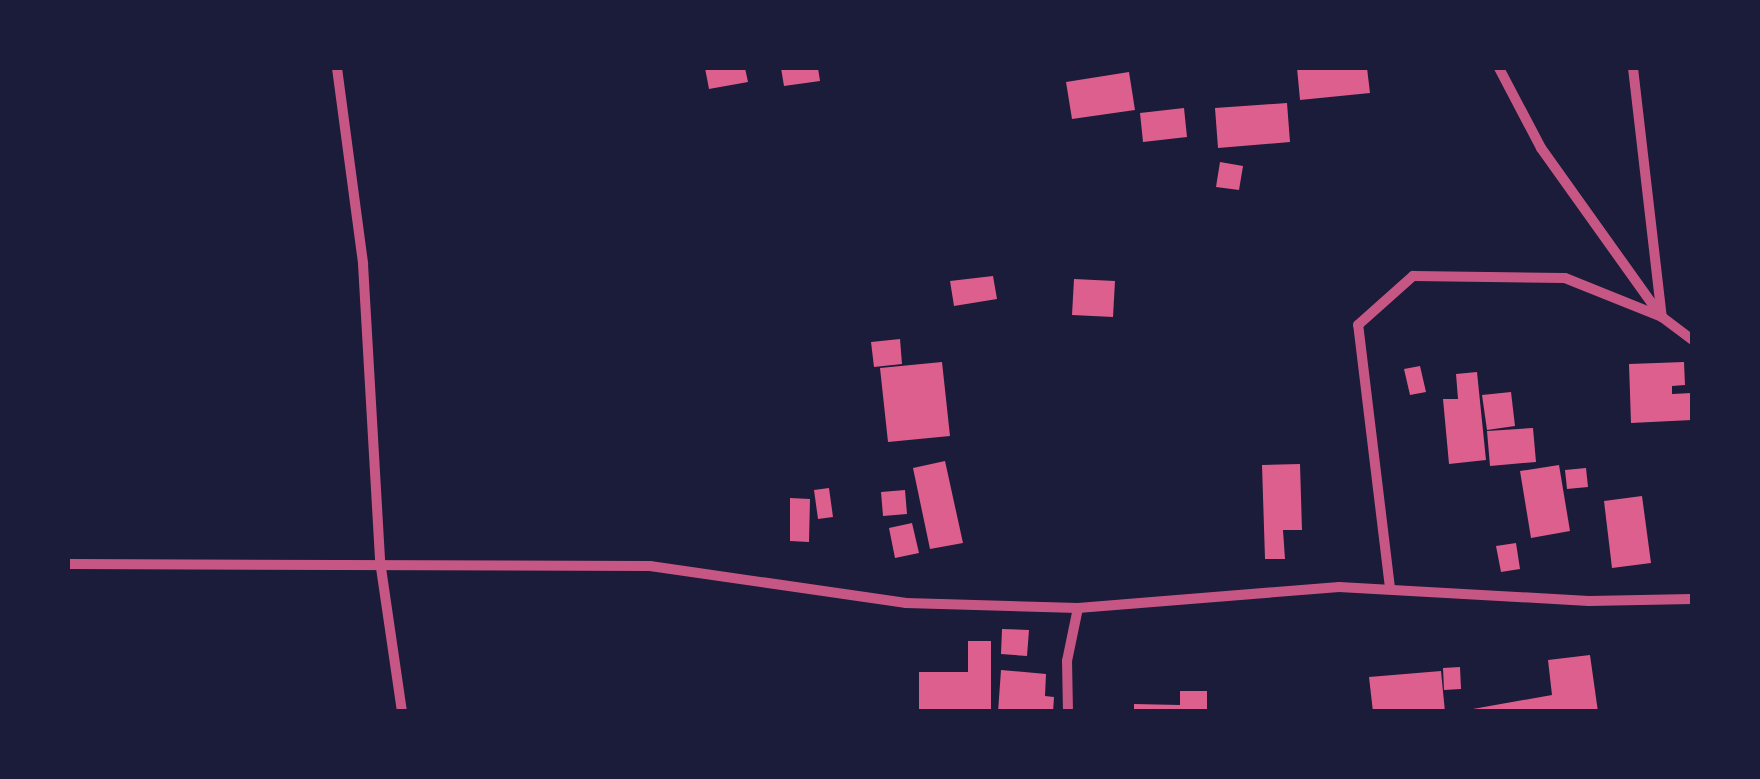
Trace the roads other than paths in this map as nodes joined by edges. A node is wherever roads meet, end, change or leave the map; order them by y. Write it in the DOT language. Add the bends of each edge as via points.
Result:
graph roads {
  1 [pos="337,68"];
  2 [pos="1499,68"];
  3 [pos="1633,68"];
  4 [pos="1662,317"];
  5 [pos="1692,340"];
  6 [pos="380,561"];
  7 [pos="68,564"];
  8 [pos="1390,588"];
  9 [pos="1692,599"];
  10 [pos="1078,608"];
  11 [pos="402,712"];
  12 [pos="1068,712"];
  1 -- 6 [label="street" via="363,264"];
  2 -- 4 [label="street" via="1541,148"];
  3 -- 4 [label="street"];
  4 -- 5 [label="street"];
  4 -- 8 [label="street" via="1565,278 1413,276 1358,325"];
  6 -- 7 [label="street"];
  6 -- 10 [label="street" via="650,566 906,604"];
  6 -- 11 [label="street"];
  8 -- 9 [label="street" via="1589,601"];
  8 -- 10 [label="street"];
  10 -- 12 [label="street" via="1067,661"];
}
